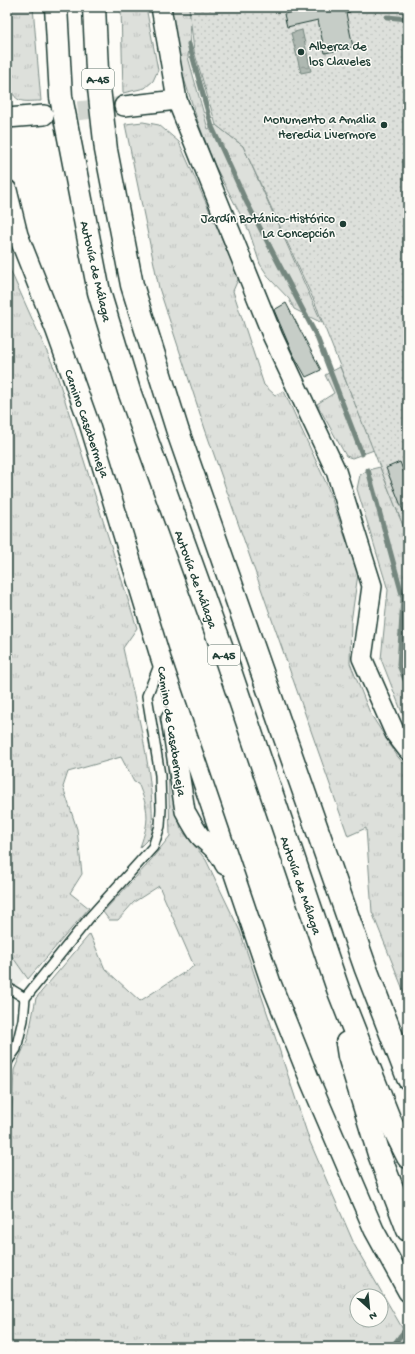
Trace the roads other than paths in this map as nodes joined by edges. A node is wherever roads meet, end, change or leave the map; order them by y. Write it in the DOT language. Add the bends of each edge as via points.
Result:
graph roads {
  1 [pos="56,7"];
  2 [pos="94,7"];
  3 [pos="162,7"];
  4 [pos="177,100"];
  5 [pos="124,106"];
  6 [pos="44,114"];
  7 [pos="7,118"];
  8 [pos="7,190"];
  9 [pos="161,659"];
  10 [pos="408,750"];
  11 [pos="241,892"];
  12 [pos="338,989"];
  13 [pos="12,990"];
  14 [pos="25,998"];
  15 [pos="7,1062"];
  16 [pos="408,1078"];
  17 [pos="408,1157"];
  18 [pos="408,1230"];
  19 [pos="408,1292"];
  1 -- 12 [label="highway, Autovía de Málaga / A-45" via="61,97 99,292 129,391 226,662"];
  2 -- 16 [label="highway, A-45" via="97,70 106,150 132,285 178,432 366,969"];
  3 -- 4 [label="street"];
  4 -- 5 [label="street"];
  4 -- 10 [label="street" via="273,337 336,471 372,586 362,658 395,734"];
  6 -- 7 [label="street"];
  8 -- 9 [label="street, Camino Casabermeja" via="18,235 89,423"];
  9 -- 11 [label="street, Camino de Casabermeja"];
  9 -- 11 [label="street, Camino de Casabermeja" via="185,811 200,835 220,854 237,891"];
  9 -- 14 [label="lane" via="147,696 160,775 162,809 153,847 90,917"];
  11 -- 19 [label="street" via="271,983 311,1083 374,1230"];
  12 -- 17 [label="highway, Autovía de Málaga / A-45" via="390,1121"];
  12 -- 18 [label="highway" via="349,1056 379,1154"];
  13 -- 14 [label="lane"];
  14 -- 15 [label="lane" via="16,1048"];
}
